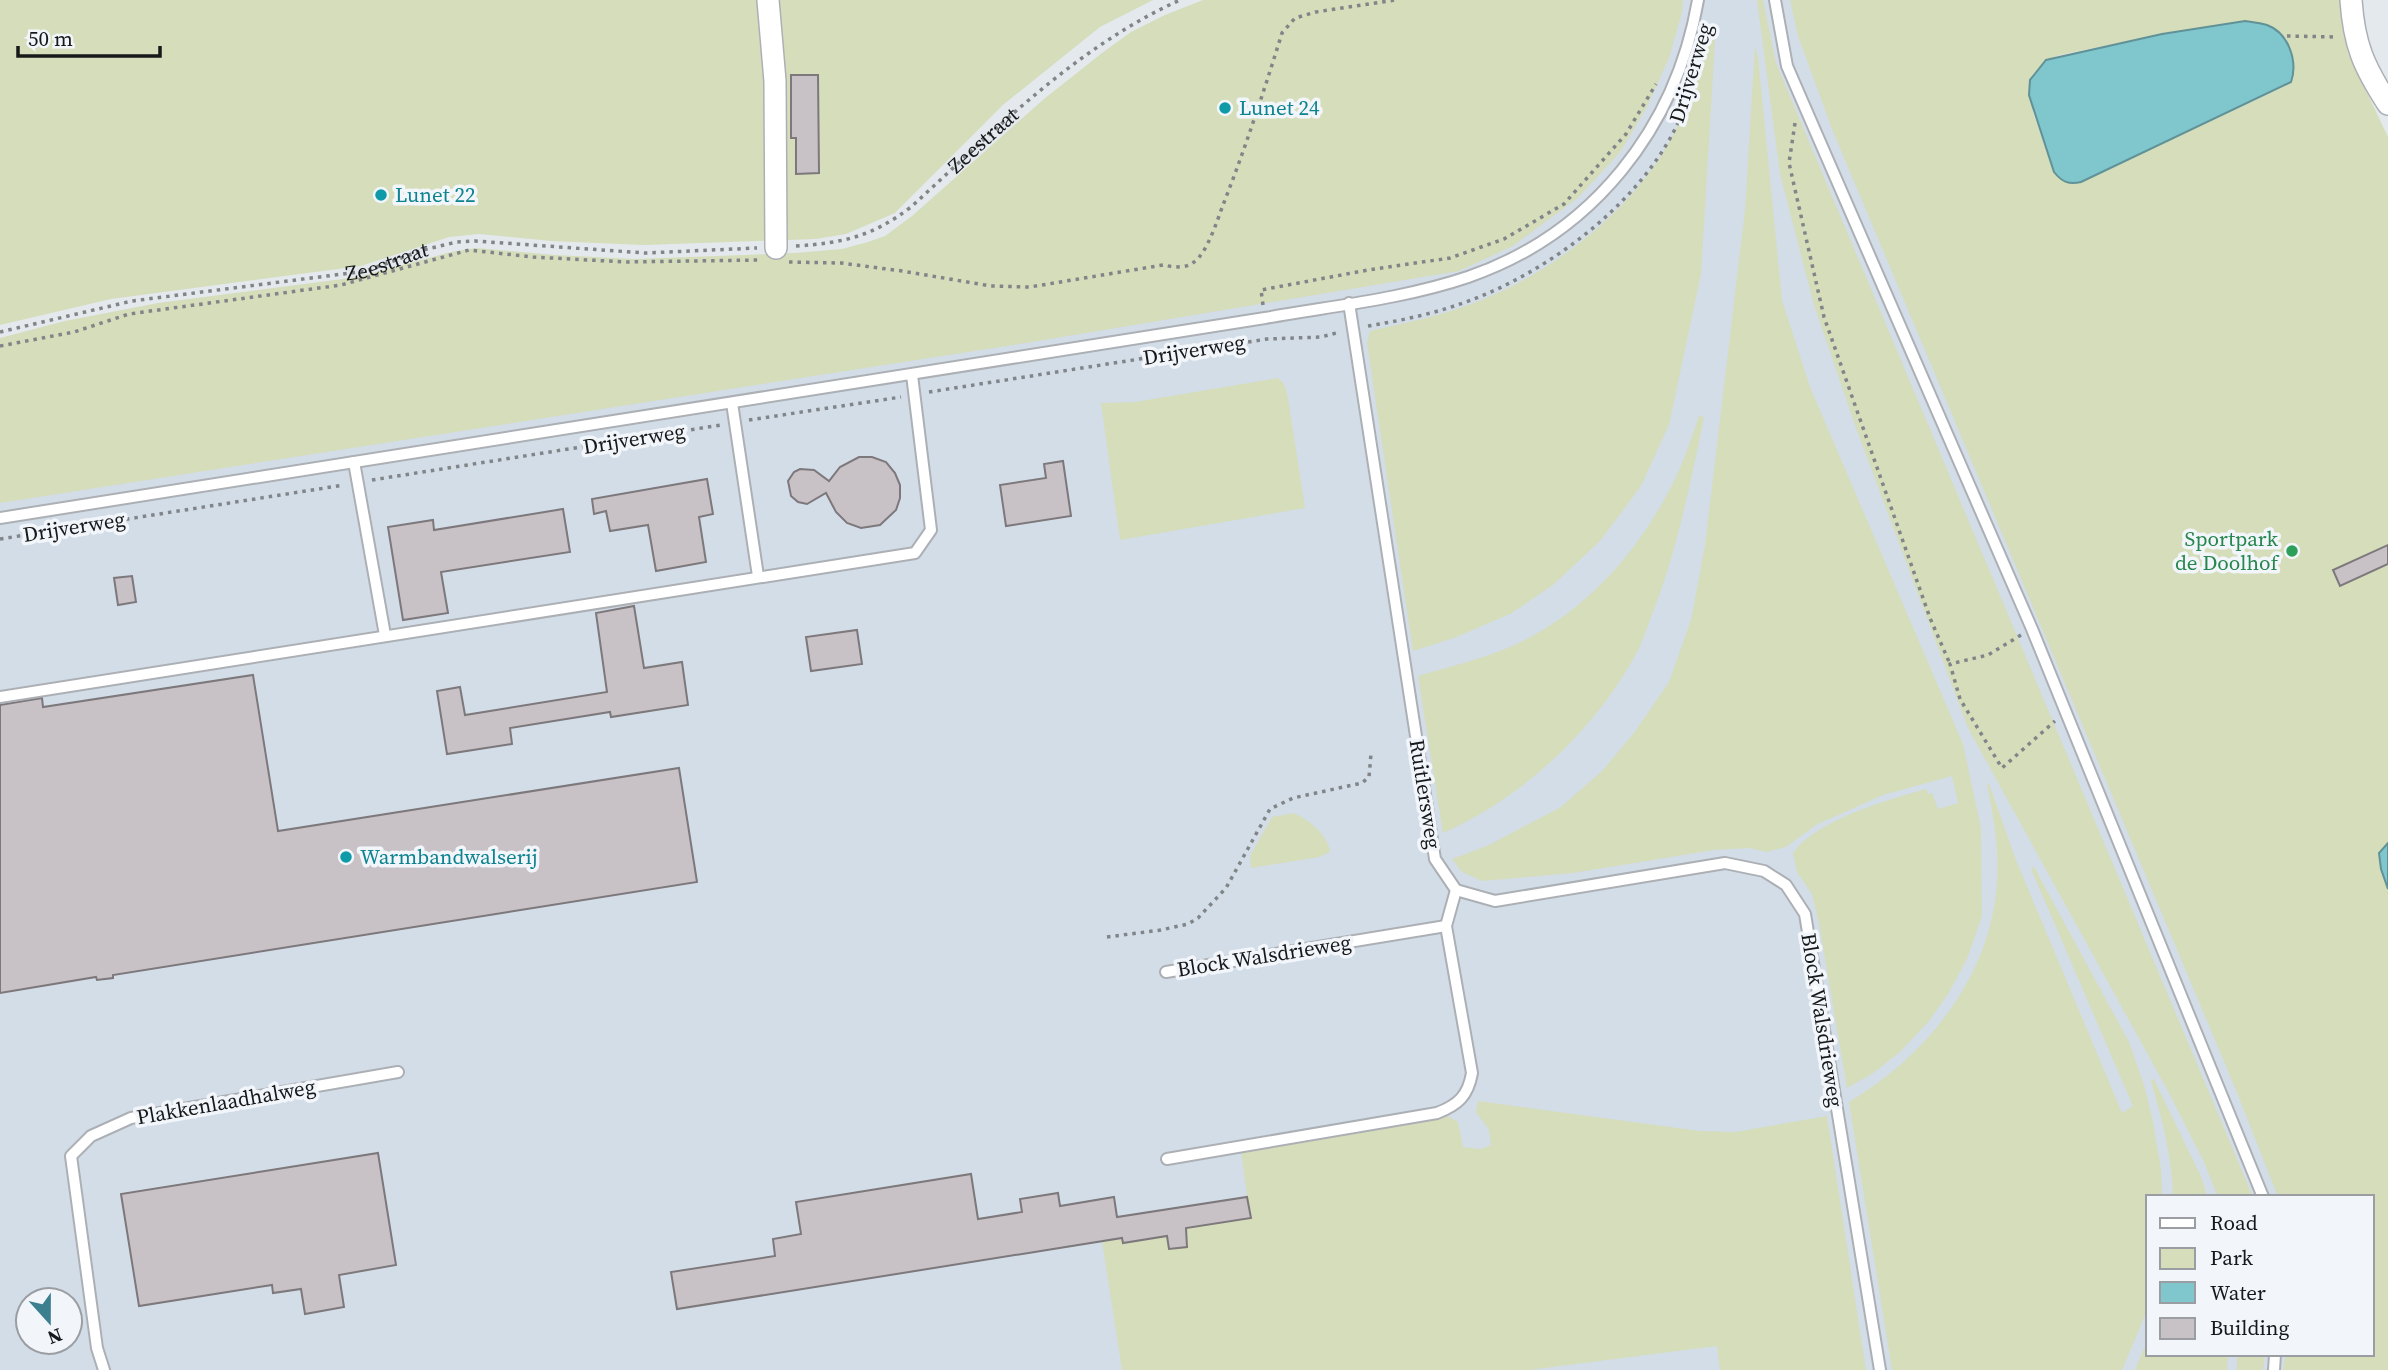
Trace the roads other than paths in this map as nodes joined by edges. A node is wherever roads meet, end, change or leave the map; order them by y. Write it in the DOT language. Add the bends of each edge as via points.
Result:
graph roads {
  1 [pos="768,0"];
  2 [pos="1698,0"];
  3 [pos="1775,0"];
  4 [pos="2351,0"];
  5 [pos="2388,104"];
  6 [pos="775,256"];
  7 [pos="1349,303"];
  8 [pos="912,375"];
  9 [pos="732,403"];
  10 [pos="354,462"];
  11 [pos="0,518"];
  12 [pos="758,576"];
  13 [pos="385,635"];
  14 [pos="0,696"];
  15 [pos="1456,890"];
  16 [pos="1446,926"];
  17 [pos="1166,972"];
  18 [pos="398,1072"];
  19 [pos="1167,1159"];
  20 [pos="2262,1195"];
  21 [pos="104,1370"];
  22 [pos="1880,1370"];
  1 -- 6 [label="street" via="775,81"];
  2 -- 7 [label="lane, Drijverweg" via="1682,68 1660,116 1623,168 1575,217 1525,251 1470,276 1415,292"];
  3 -- 20 [label="lane" via="1787,66 2032,629"];
  4 -- 5 [label="street" via="2355,38 2365,68"];
  7 -- 8 [label="lane, Drijverweg"];
  7 -- 15 [label="lane, Ruitlersweg" via="1435,859"];
  8 -- 9 [label="lane, Drijverweg"];
  8 -- 12 [label="lane" via="931,530 915,553"];
  9 -- 10 [label="lane, Drijverweg"];
  9 -- 12 [label="lane"];
  10 -- 11 [label="lane, Drijverweg"];
  10 -- 13 [label="lane"];
  12 -- 13 [label="lane"];
  13 -- 14 [label="lane"];
  15 -- 16 [label="lane"];
  15 -- 22 [label="lane, Block Walsdrieweg" via="1495,901 1725,863 1764,871 1786,885 1805,914"];
  16 -- 17 [label="lane, Block Walsdrieweg"];
  16 -- 19 [label="lane" via="1472,1073 1469,1090 1456,1105 1437,1113"];
  18 -- 21 [label="lane, Plakkenlaadhalweg" via="131,1118 91,1136 71,1156 97,1348"];
}
